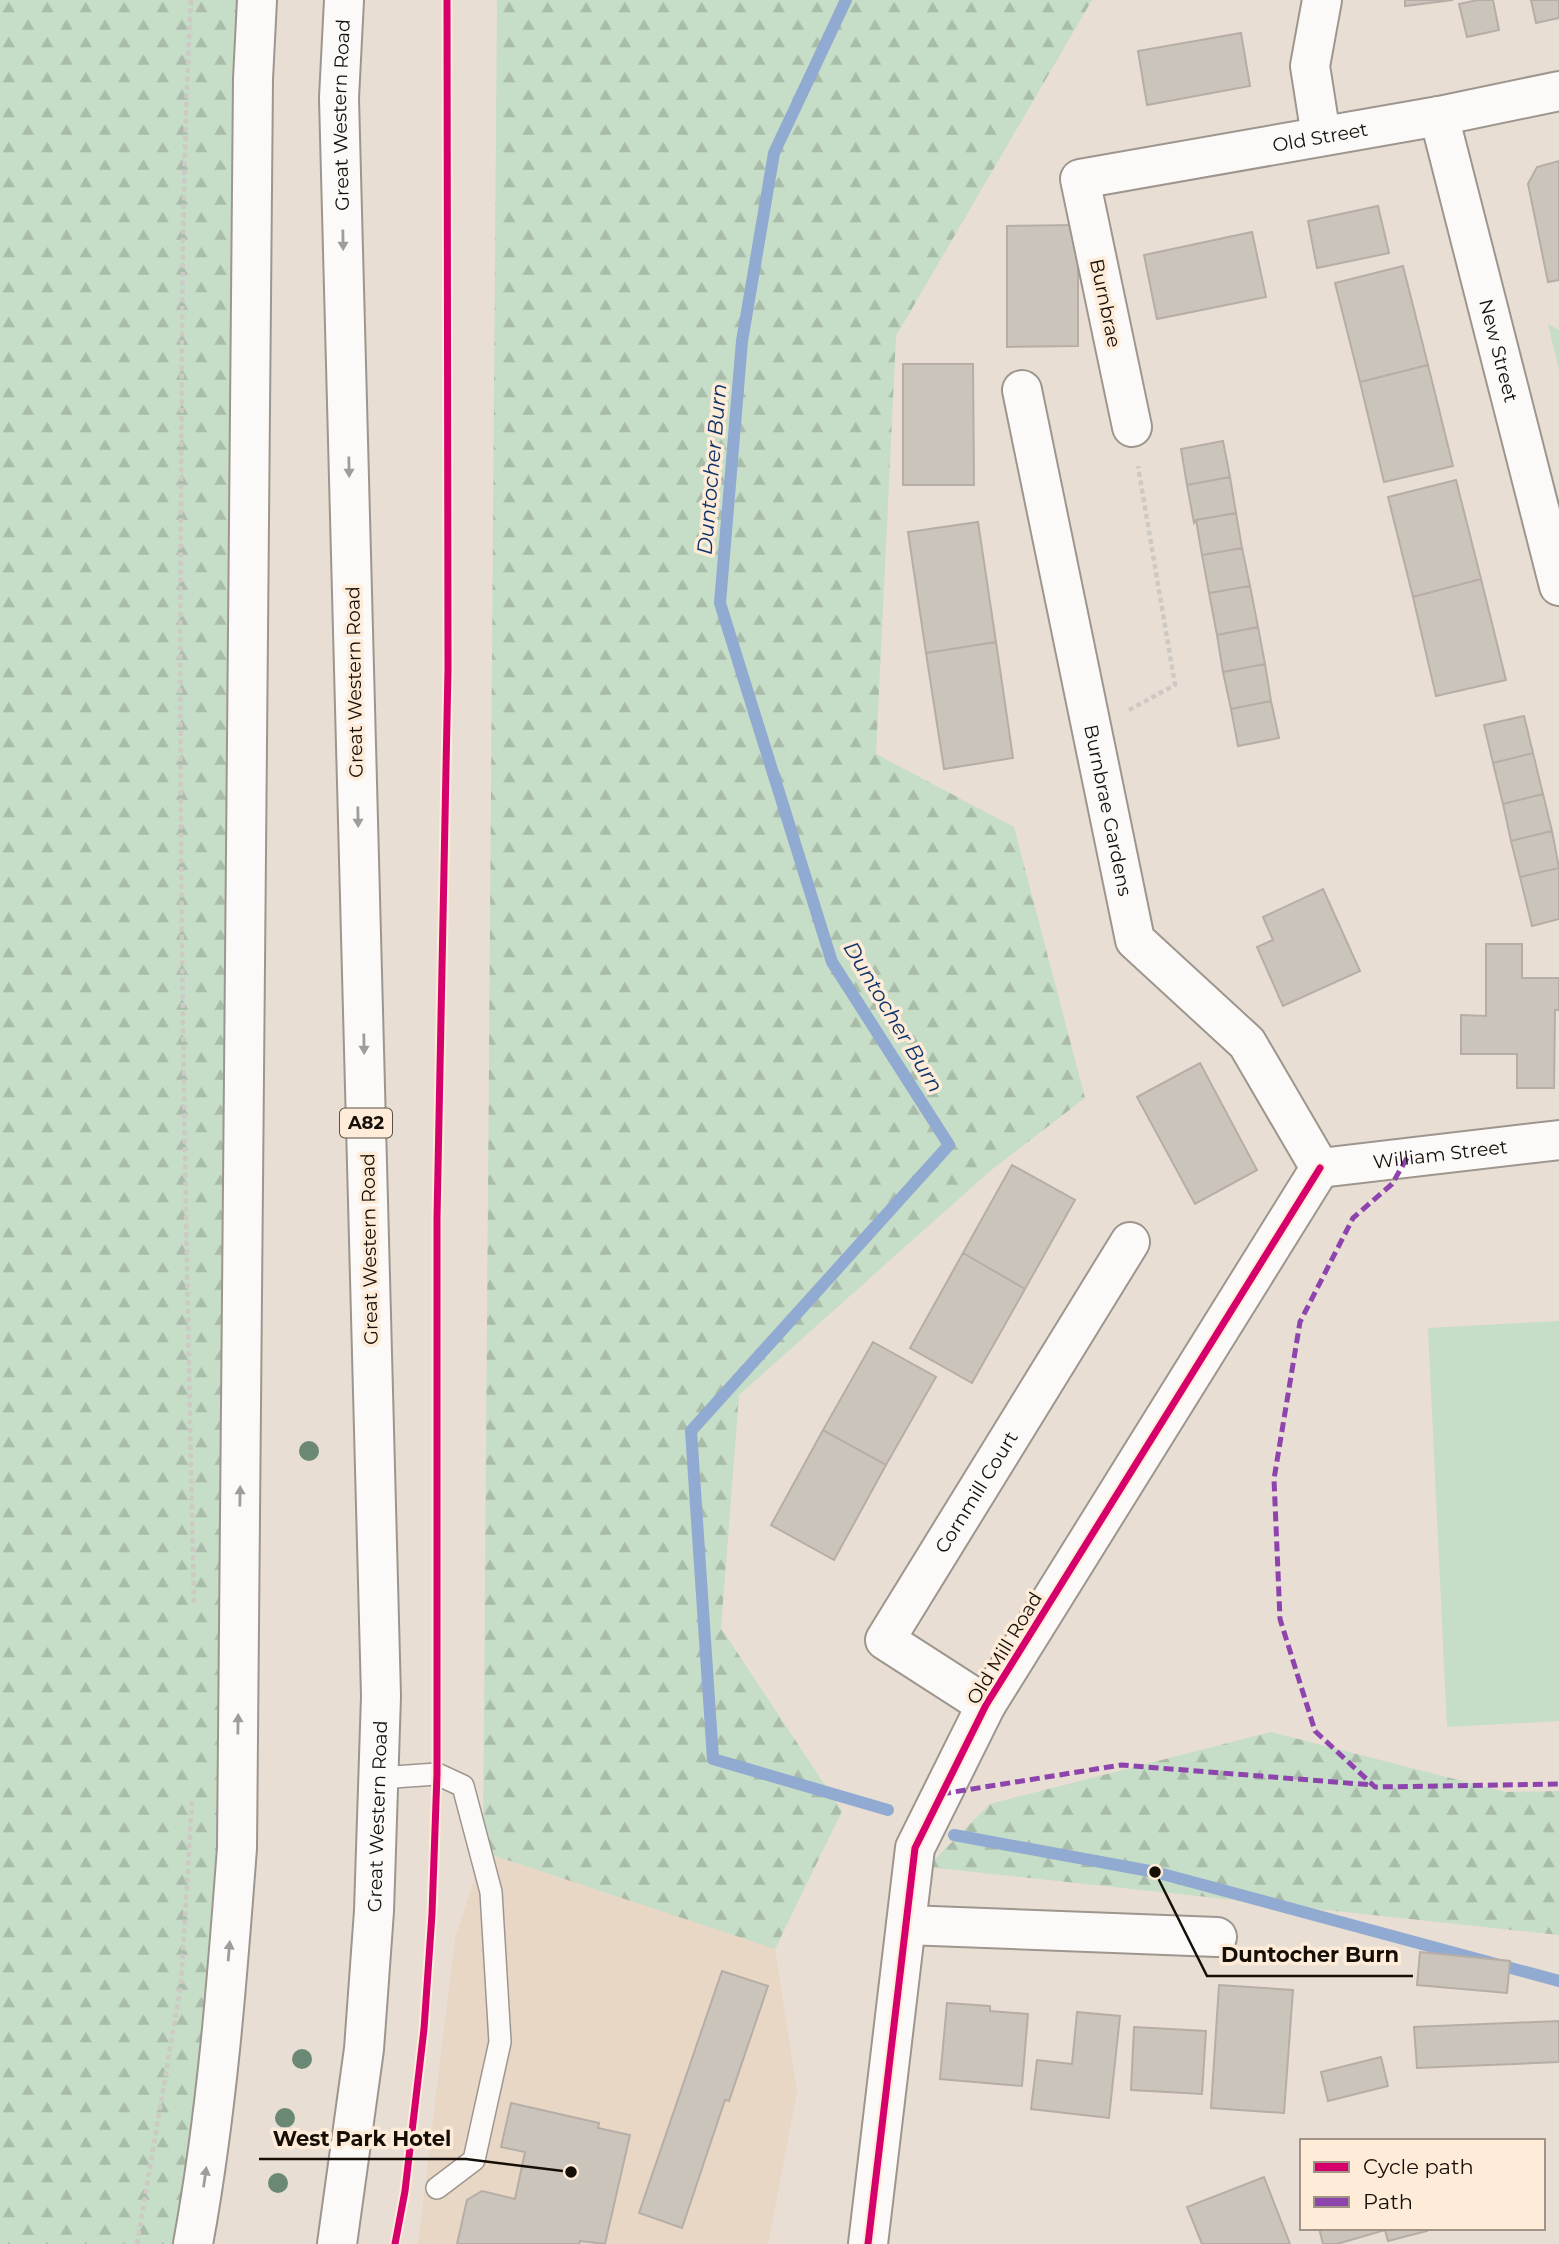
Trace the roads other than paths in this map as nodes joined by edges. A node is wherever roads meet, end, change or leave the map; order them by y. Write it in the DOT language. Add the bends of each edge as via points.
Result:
graph roads {
  1 [pos="257,0"];
  2 [pos="344,0"];
  3 [pos="1322,0"];
  4 [pos="1559,90"];
  5 [pos="1439,116"];
  6 [pos="1321,136"];
  7 [pos="1080,179"];
  8 [pos="1022,390"];
  9 [pos="1132,427"];
  10 [pos="1559,586"];
  11 [pos="1559,1140"];
  12 [pos="1320,1168"];
  13 [pos="1130,1242"];
  14 [pos="986,1705"];
  15 [pos="379,1778"];
  16 [pos="906,1925"];
  17 [pos="1217,1937"];
  18 [pos="437,2188"];
  19 [pos="193,2244"];
  20 [pos="337,2244"];
  21 [pos="868,2244"];
  19 -- 1 [label="street, one-way" via="223,2029 237,1848"];
  2 -- 15 [label="street, Great Western Road / A82, one-way" via="339,98 381,1696"];
  3 -- 6 [label="street" via="1310,66"];
  4 -- 5 [label="street, Old Street"];
  5 -- 6 [label="street, Old Street"];
  5 -- 10 [label="street, New Street"];
  6 -- 7 [label="street, Old Street"];
  7 -- 9 [label="street, Burnbrae"];
  8 -- 12 [label="street, Burnbrae Gardens" via="1135,940 1247,1043"];
  11 -- 12 [label="street, William Street"];
  12 -- 14 [label="street, Old Mill Road"];
  13 -- 14 [label="street, Cornmill Court" via="885,1640"];
  14 -- 16 [label="street, Old Mill Road" via="915,1848"];
  15 -- 18 [label="lane" via="437,1774 463,1786 491,1892 500,2042 474,2160"];
  15 -- 20 [label="street, Great Western Road / A82" via="364,2049"];
  16 -- 17 [label="street"];
  16 -- 21 [label="street, Old Mill Road"];
}
